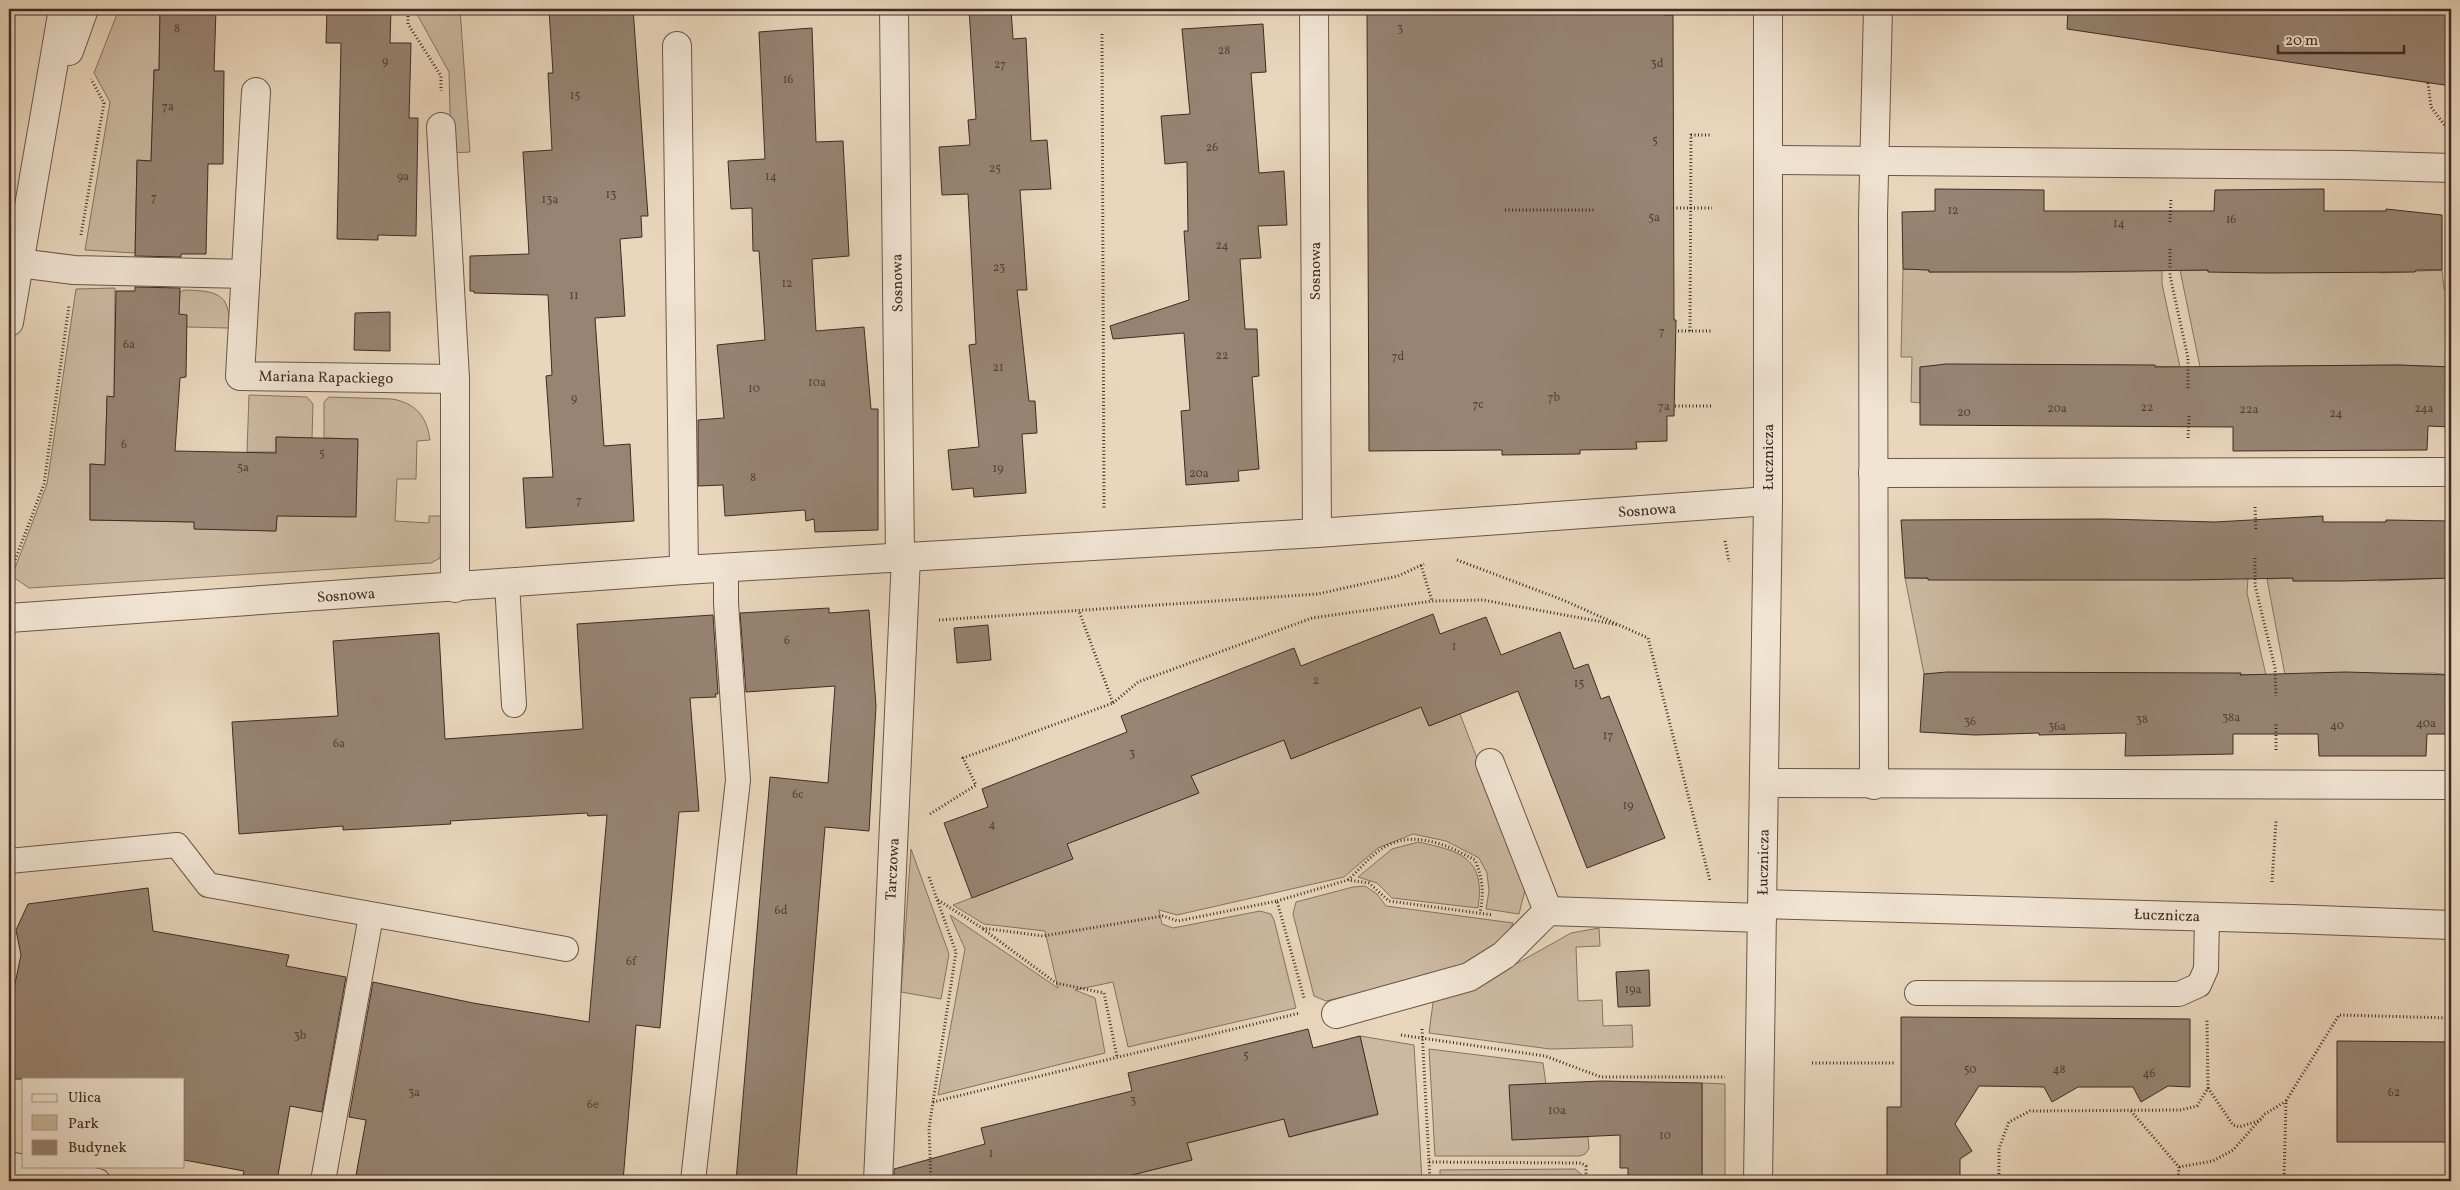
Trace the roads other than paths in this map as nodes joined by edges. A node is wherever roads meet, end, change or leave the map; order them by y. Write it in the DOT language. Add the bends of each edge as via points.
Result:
graph roads {
  1 [pos="63,9"];
  2 [pos="84,9"];
  3 [pos="894,9"];
  4 [pos="1314,9"];
  5 [pos="1768,9"];
  6 [pos="1878,9"];
  7 [pos="677,46"];
  8 [pos="256,92"];
  9 [pos="45,119"];
  10 [pos="441,127"];
  11 [pos="1768,160"];
  12 [pos="1873,162"];
  13 [pos="2451,168"];
  14 [pos="19,263"];
  15 [pos="246,274"];
  16 [pos="9,322"];
  17 [pos="455,379"];
  18 [pos="2451,472"];
  19 [pos="1873,473"];
  20 [pos="1768,501"];
  21 [pos="1317,533"];
  22 [pos="903,558"];
  23 [pos="726,568"];
  24 [pos="684,570"];
  25 [pos="507,583"];
  26 [pos="455,588"];
  27 [pos="9,618"];
  28 [pos="514,705"];
  29 [pos="1490,763"];
  30 [pos="1764,783"];
  31 [pos="1874,785"];
  32 [pos="2451,785"];
  33 [pos="9,861"];
  34 [pos="1754,913"];
  35 [pos="371,916"];
  36 [pos="1543,916"];
  37 [pos="2207,916"];
  38 [pos="2451,925"];
  39 [pos="566,949"];
  40 [pos="1917,993"];
  41 [pos="1336,1014"];
  42 [pos="9,1164"];
  43 [pos="22,1166"];
  44 [pos="30,1168"];
  45 [pos="98,1181"];
  46 [pos="323,1181"];
  47 [pos="693,1181"];
  48 [pos="878,1181"];
  49 [pos="1758,1181"];
  1 -- 9 [label="street"];
  2 -- 9 [label="street"];
  3 -- 22 [label="street, Sosnowa"];
  4 -- 21 [label="street, Sosnowa"];
  5 -- 11 [label="street, Łucznicza"];
  6 -- 12 [label="street"];
  7 -- 24 [label="street"];
  8 -- 15 [label="street, Mariana Rapackiego"];
  9 -- 14 [label="street"];
  10 -- 17 [label="street"];
  11 -- 12 [label="street"];
  11 -- 20 [label="street, Łucznicza"];
  12 -- 13 [label="street"];
  12 -- 19 [label="street"];
  14 -- 15 [label="street" via="74,270"];
  14 -- 16 [label="street"];
  15 -- 17 [label="street, Mariana Rapackiego" via="240,376"];
  17 -- 26 [label="street"];
  18 -- 19 [label="street"];
  19 -- 31 [label="street"];
  20 -- 21 [label="street, Sosnowa"];
  20 -- 30 [label="street, Łucznicza"];
  21 -- 22 [label="street, Sosnowa"];
  22 -- 23 [label="street, Sosnowa"];
  22 -- 48 [label="street, Tarczowa"];
  23 -- 24 [label="street, Sosnowa"];
  23 -- 47 [label="lane" via="738,780"];
  24 -- 25 [label="street, Sosnowa"];
  25 -- 26 [label="street, Sosnowa"];
  25 -- 28 [label="lane"];
  26 -- 27 [label="street, Sosnowa"];
  29 -- 36 [label="street"];
  30 -- 31 [label="street"];
  30 -- 34 [label="street, Łucznicza"];
  31 -- 32 [label="street"];
  33 -- 35 [label="lane" via="177,845 208,885"];
  34 -- 36 [label="street"];
  34 -- 37 [label="street, Łucznicza"];
  34 -- 49 [label="street, Łucznicza"];
  35 -- 39 [label="lane"];
  35 -- 46 [label="lane"];
  36 -- 41 [label="street" via="1504,956 1469,977"];
  37 -- 38 [label="street, Łucznicza"];
  37 -- 40 [label="lane" via="2206,970 2199,985 2179,994"];
  42 -- 43 [label="lane"];
  44 -- 45 [label="lane"];
}
